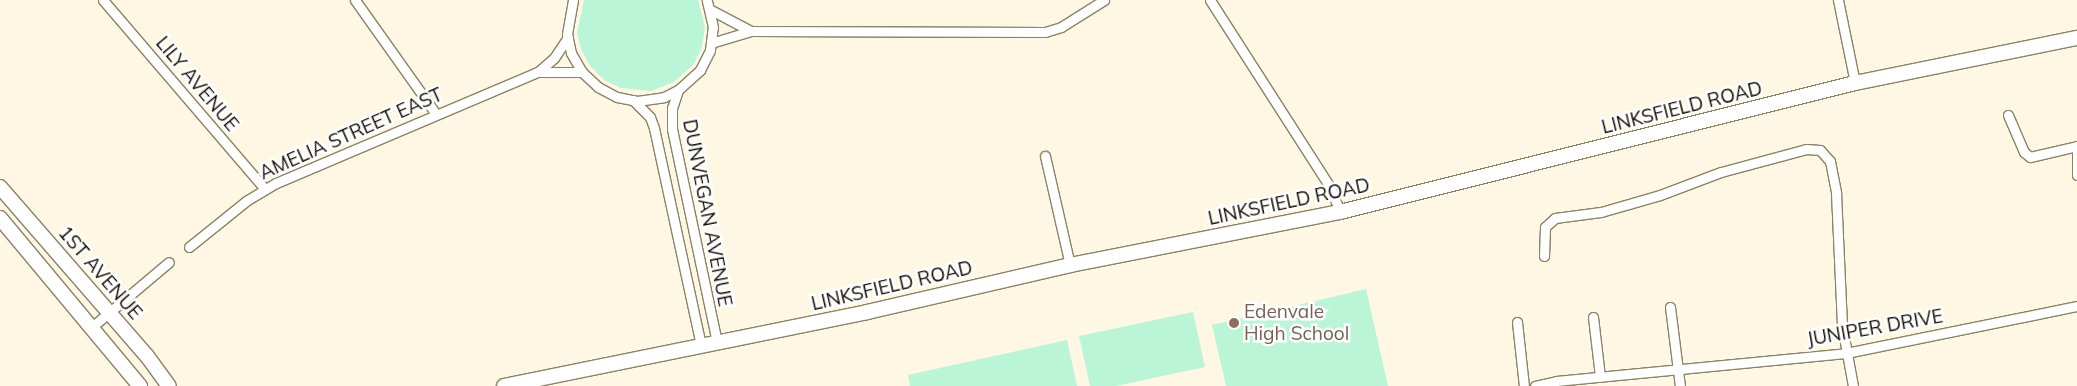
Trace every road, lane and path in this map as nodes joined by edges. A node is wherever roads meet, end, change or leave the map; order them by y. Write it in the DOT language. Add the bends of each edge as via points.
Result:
graph roads {
  1 [pos="104,0"];
  2 [pos="355,0"];
  3 [pos="573,0"];
  4 [pos="707,0"];
  5 [pos="1104,0"];
  6 [pos="1210,0"];
  7 [pos="1838,0"];
  8 [pos="711,10"];
  9 [pos="751,31"];
  10 [pos="568,37"];
  11 [pos="2077,38"];
  12 [pos="711,44"];
  13 [pos="538,72"];
  14 [pos="582,72"];
  15 [pos="1856,84"];
  16 [pos="678,90"];
  17 [pos="633,100"];
  18 [pos="436,114"];
  19 [pos="2008,115"];
  20 [pos="2077,146"];
  21 [pos="1045,156"];
  22 [pos="2077,175"];
  23 [pos="0,187"];
  24 [pos="264,189"];
  25 [pos="1340,212"];
  26 [pos="689,216"];
  27 [pos="0,218"];
  28 [pos="673,220"];
  29 [pos="189,247"];
  30 [pos="1544,256"];
  31 [pos="169,262"];
  32 [pos="1070,265"];
  33 [pos="2077,306"];
  34 [pos="1670,307"];
  35 [pos="108,313"];
  36 [pos="1593,317"];
  37 [pos="1517,322"];
  38 [pos="92,326"];
  39 [pos="717,343"];
  40 [pos="701,346"];
  41 [pos="1846,353"];
  42 [pos="1677,371"];
  43 [pos="1600,376"];
  44 [pos="169,383"];
  45 [pos="140,386"];
  46 [pos="504,386"];
  47 [pos="1524,386"];
  48 [pos="1535,386"];
  49 [pos="1680,386"];
  50 [pos="1853,386"];
  1 -- 24 [label="street, LILY AVENUE"];
  2 -- 18 [label="street"];
  3 -- 10 [label="street" via="568,14"];
  4 -- 8 [label="street"];
  5 -- 9 [label="street" via="1061,27 1045,32"];
  6 -- 25 [label="street" via="1330,187"];
  7 -- 15 [label="street"];
  8 -- 9 [label="street"];
  8 -- 12 [label="street"];
  9 -- 12 [label="street"];
  10 -- 13 [label="street, AMELIA STREET EAST" via="554,58"];
  10 -- 14 [label="street"];
  11 -- 15 [label="main road, LINKSFIELD ROAD"];
  12 -- 16 [label="street" via="700,70"];
  13 -- 14 [label="street, AMELIA STREET EAST"];
  13 -- 18 [label="street, AMELIA STREET EAST"];
  14 -- 17 [label="street" via="598,87 617,97"];
  15 -- 25 [label="main road, LINKSFIELD ROAD"];
  16 -- 17 [label="street" via="652,100"];
  16 -- 26 [label="street, DUNVEGAN AVENUE" via="671,124"];
  17 -- 28 [label="street, DUNVEGAN AVENUE" via="650,117 654,128"];
  18 -- 24 [label="street, AMELIA STREET EAST"];
  19 -- 20 [label="street" via="2024,152 2030,157"];
  20 -- 22 [label="street"];
  21 -- 32 [label="street"];
  23 -- 35 [label="main road, 1ST AVENUE"];
  24 -- 29 [label="street, AMELIA STREET EAST"];
  25 -- 32 [label="main road, LINKSFIELD ROAD"];
  26 -- 28 [label="street"];
  26 -- 39 [label="street, DUNVEGAN AVENUE"];
  27 -- 38 [label="main road"];
  28 -- 40 [label="street, DUNVEGAN AVENUE"];
  30 -- 41 [label="street" via="1545,226 1555,218 1618,208 1721,172 1814,148 1825,154 1833,171"];
  31 -- 35 [label="street"];
  32 -- 39 [label="main road, LINKSFIELD ROAD"];
  33 -- 41 [label="street, JUNIPER DRIVE"];
  34 -- 42 [label="street"];
  35 -- 38 [label="street"];
  35 -- 44 [label="main road, 1ST AVENUE"];
  36 -- 43 [label="street"];
  37 -- 47 [label="street"];
  38 -- 45 [label="main road"];
  39 -- 40 [label="main road, LINKSFIELD ROAD"];
  40 -- 46 [label="main road, LINKSFIELD ROAD"];
  41 -- 42 [label="street, JUNIPER DRIVE"];
  41 -- 50 [label="street"];
  42 -- 43 [label="street, JUNIPER DRIVE"];
  42 -- 49 [label="street"];
  43 -- 48 [label="street, JUNIPER DRIVE"];
}
